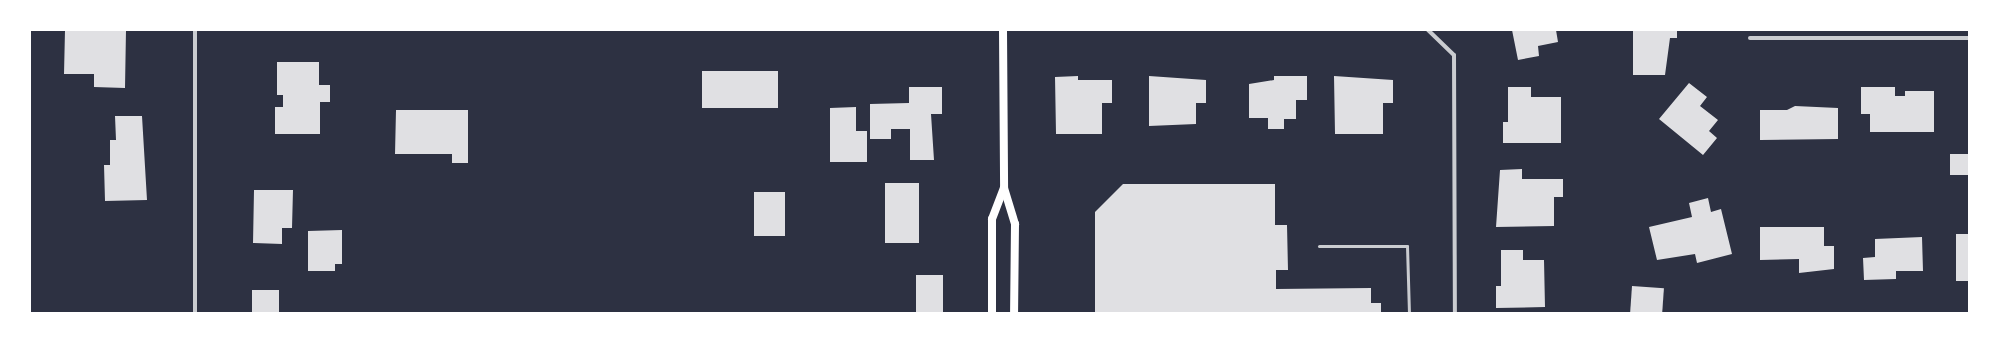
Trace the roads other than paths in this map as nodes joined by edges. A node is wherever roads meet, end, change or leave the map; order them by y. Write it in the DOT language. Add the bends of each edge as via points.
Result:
graph roads {
  1 [pos="195,30"];
  2 [pos="1003,30"];
  3 [pos="1428,30"];
  4 [pos="1750,38"];
  5 [pos="1969,38"];
  6 [pos="1004,188"];
  7 [pos="1319,246"];
  8 [pos="195,313"];
  9 [pos="992,313"];
  10 [pos="1014,313"];
  11 [pos="1409,313"];
  12 [pos="1454,313"];
  1 -- 8 [label="street"];
  2 -- 6 [label="main road"];
  3 -- 12 [label="street" via="1454,55"];
  4 -- 5 [label="street"];
  6 -- 9 [label="main road" via="992,219"];
  6 -- 10 [label="main road" via="1015,224"];
  7 -- 11 [label="lane" via="1407,246"];
}
